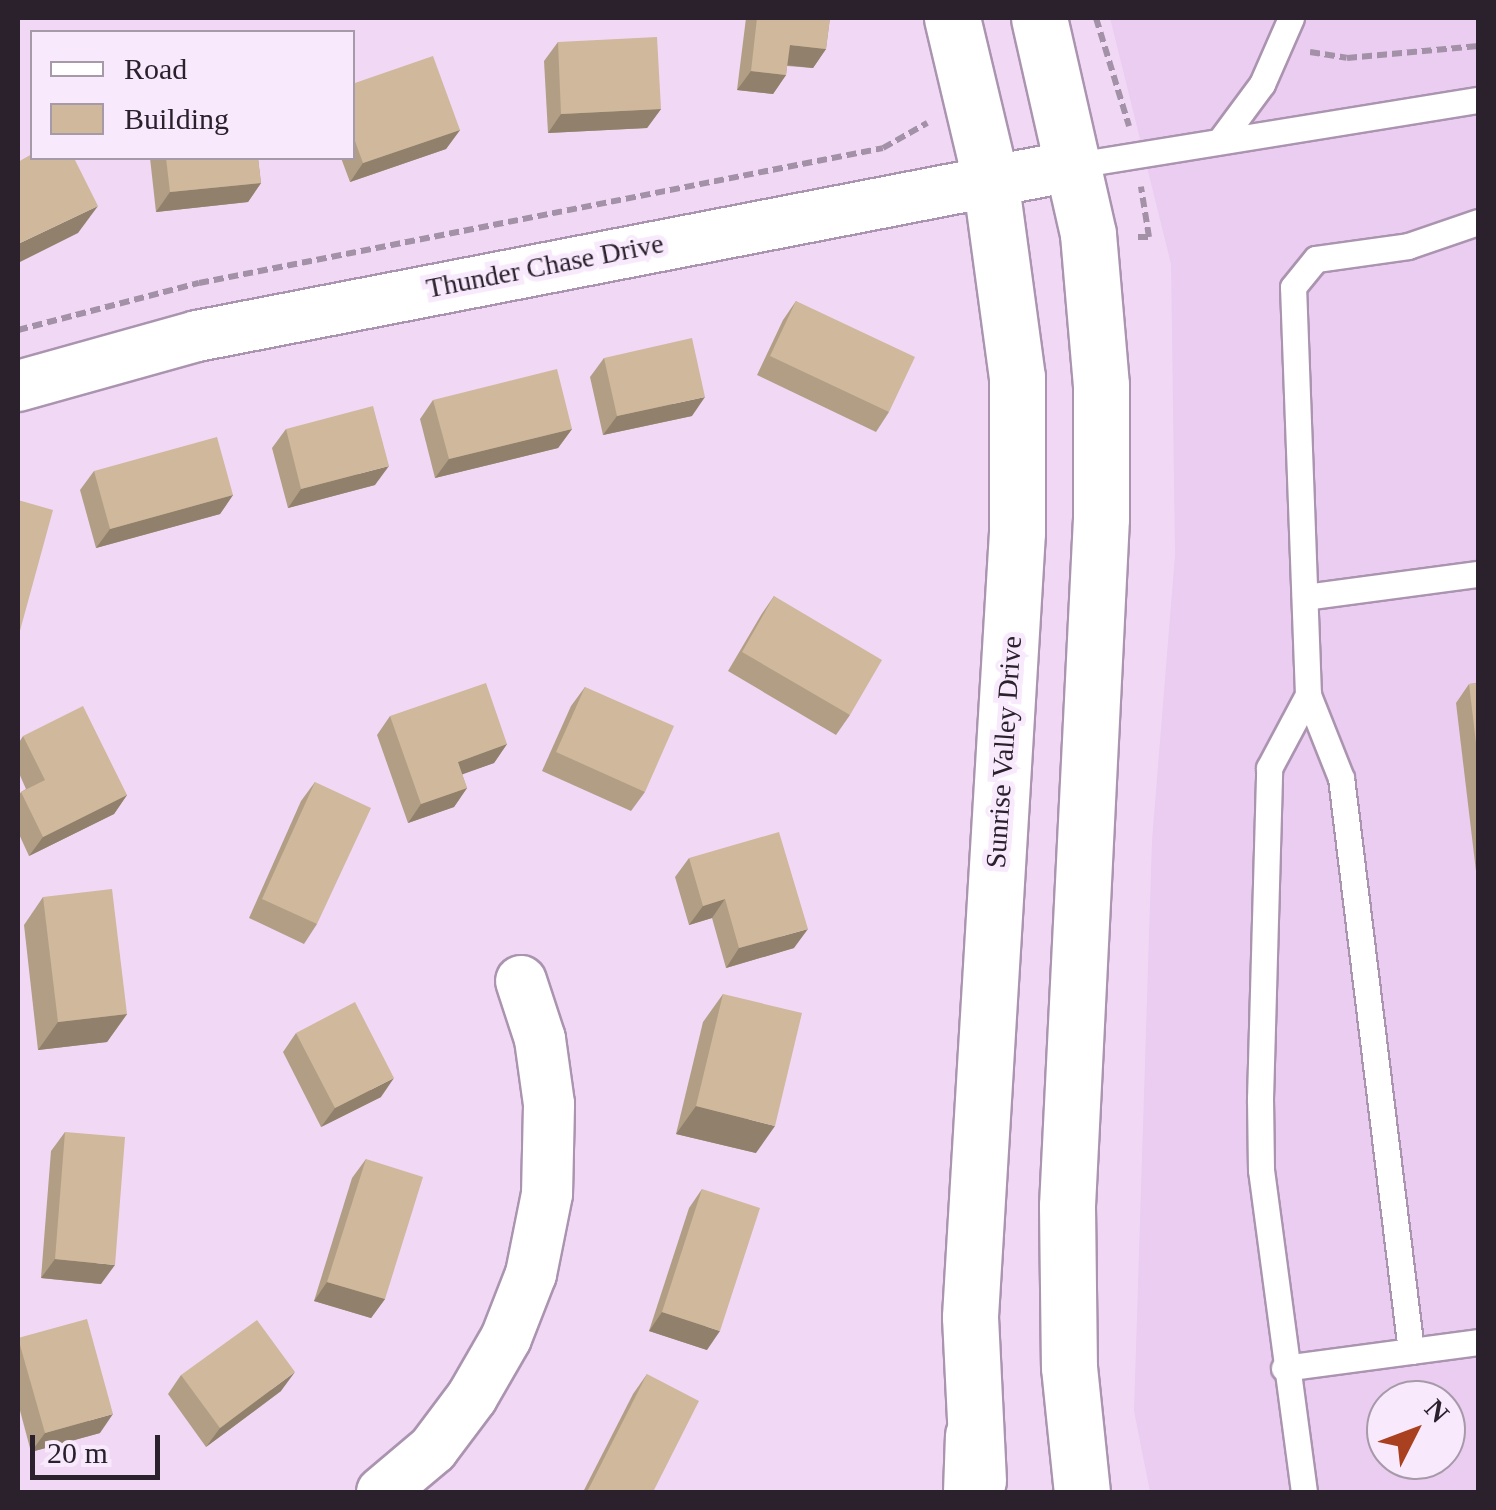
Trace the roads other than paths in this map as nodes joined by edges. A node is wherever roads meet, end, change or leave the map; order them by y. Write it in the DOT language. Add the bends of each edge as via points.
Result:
graph roads {
  1 [pos="952,18"];
  2 [pos="1039,18"];
  3 [pos="1288,26"];
  4 [pos="1478,100"];
  5 [pos="1222,138"];
  6 [pos="1076,165"];
  7 [pos="990,178"];
  8 [pos="1478,222"];
  9 [pos="18,386"];
  10 [pos="1478,574"];
  11 [pos="1305,596"];
  12 [pos="1308,695"];
  13 [pos="521,982"];
  14 [pos="1478,1342"];
  15 [pos="1411,1352"];
  16 [pos="1284,1368"];
  17 [pos="974,1435"];
  18 [pos="382,1492"];
  19 [pos="971,1492"];
  20 [pos="980,1492"];
  21 [pos="1082,1492"];
  22 [pos="1304,1492"];
  1 -- 7 [label="main road, Sunrise Valley Drive"];
  2 -- 6 [label="main road"];
  3 -- 5 [label="lane" via="1262,84"];
  4 -- 5 [label="lane"];
  5 -- 6 [label="lane"];
  6 -- 7 [label="street, Thunder Chase Drive"];
  6 -- 21 [label="main road" via="1095,306 1102,453 1067,1206 1069,1367"];
  7 -- 9 [label="street, Thunder Chase Drive" via="197,336"];
  7 -- 17 [label="main road, Sunrise Valley Drive" via="1017,377 1018,532 976,1168"];
  8 -- 11 [label="lane" via="1408,246 1316,259 1297,276"];
  10 -- 11 [label="lane"];
  11 -- 12 [label="lane"];
  12 -- 15 [label="lane" via="1341,778"];
  12 -- 16 [label="lane" via="1269,768 1268,788 1262,1170"];
  13 -- 18 [label="street" via="540,1039 550,1104 548,1194 531,1274 506,1338 472,1397 433,1449"];
  14 -- 15 [label="lane"];
  15 -- 16 [label="lane"];
  16 -- 22 [label="lane"];
  17 -- 19 [label="main road"];
  17 -- 20 [label="main road, Sunrise Valley Drive"];
}
